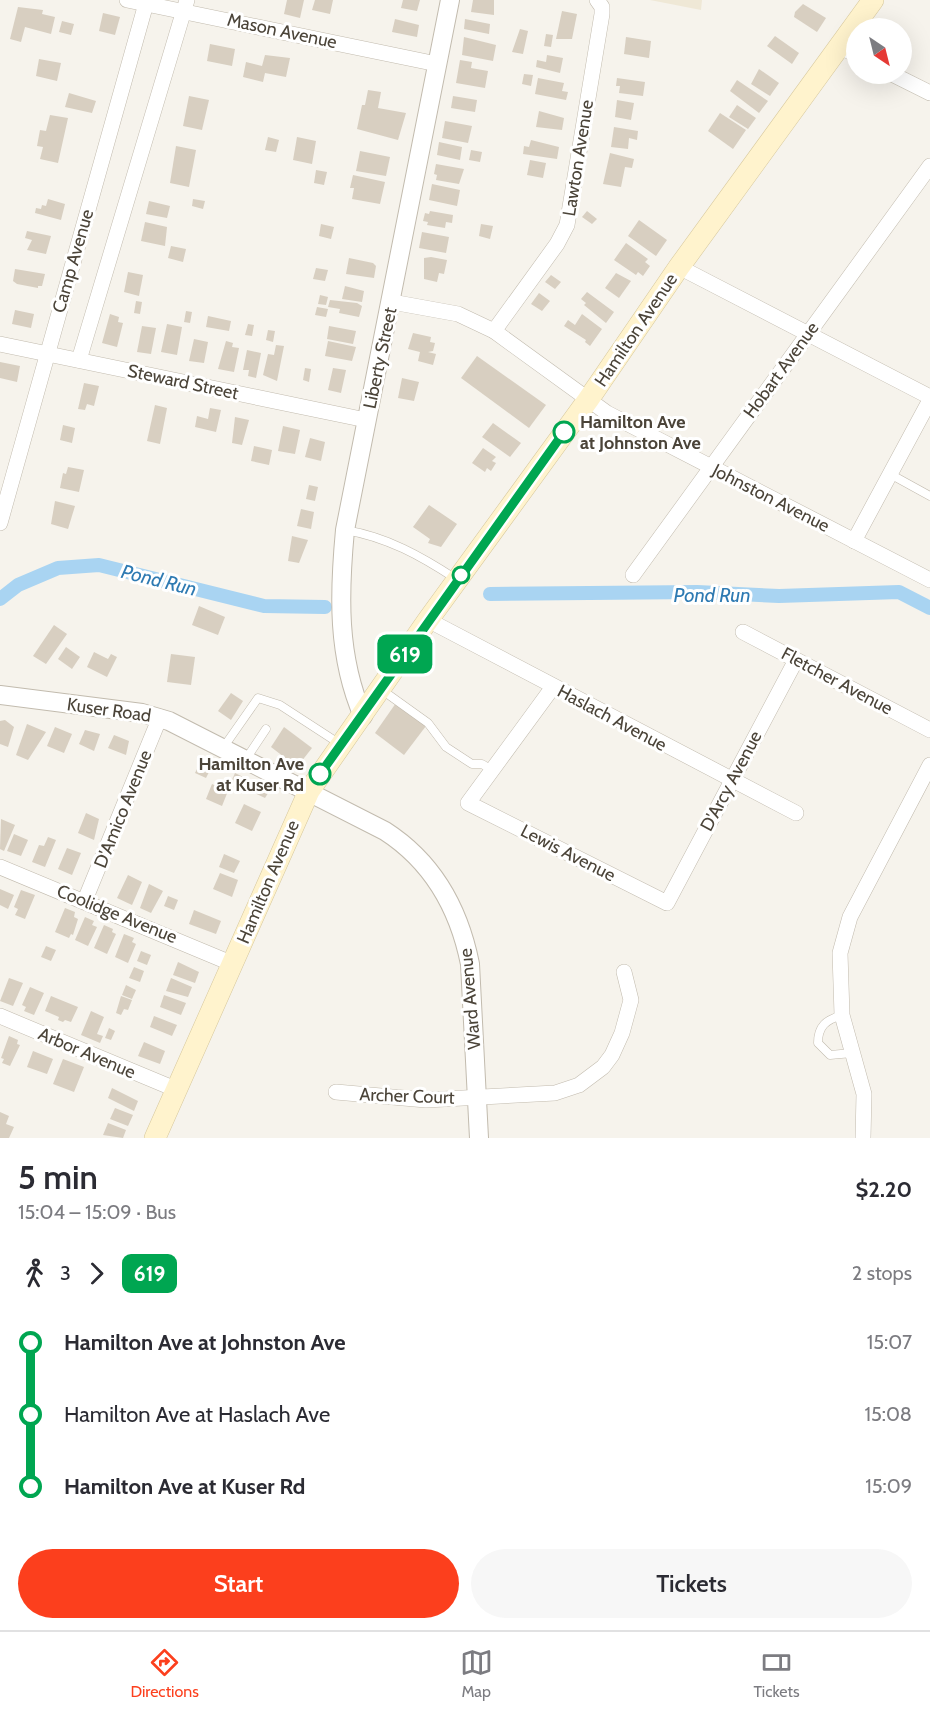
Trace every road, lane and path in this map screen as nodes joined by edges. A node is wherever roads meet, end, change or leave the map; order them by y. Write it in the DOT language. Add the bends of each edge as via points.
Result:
graph roads {
  1 [pos="127,0"];
  2 [pos="450,0"];
  3 [pos="598,0"];
  4 [pos="873,0"];
  5 [pos="146,2"];
  6 [pos="186,5"];
  7 [pos="864,18"];
  8 [pos="846,53"];
  9 [pos="437,64"];
  10 [pos="912,84"];
  11 [pos="930,93"];
  12 [pos="930,166"];
  13 [pos="679,267"];
  14 [pos="392,302"];
  15 [pos="494,331"];
  16 [pos="808,334"];
  17 [pos="0,344"];
  18 [pos="46,353"];
  19 [pos="79,360"];
  20 [pos="930,399"];
  21 [pos="588,400"];
  22 [pos="366,420"];
  23 [pos="711,467"];
  24 [pos="890,474"];
  25 [pos="930,496"];
  26 [pos="0,523"];
  27 [pos="345,530"];
  28 [pos="854,541"];
  29 [pos="633,574"];
  30 [pos="457,580"];
  31 [pos="930,580"];
  32 [pos="428,620"];
  33 [pos="743,632"];
  34 [pos="796,660"];
  35 [pos="553,687"];
  36 [pos="381,689"];
  37 [pos="0,695"];
  38 [pos="363,716"];
  39 [pos="160,717"];
  40 [pos="266,729"];
  41 [pos="930,730"];
  42 [pos="341,745"];
  43 [pos="223,748"];
  44 [pos="246,759"];
  45 [pos="930,765"];
  46 [pos="492,770"];
  47 [pos="732,780"];
  48 [pos="309,791"];
  49 [pos="796,813"];
  50 [pos="0,867"];
  51 [pos="85,900"];
  52 [pos="667,903"];
  53 [pos="233,964"];
  54 [pos="624,972"];
  55 [pos="842,1015"];
  56 [pos="0,1016"];
  57 [pos="852,1053"];
  58 [pos="175,1089"];
  59 [pos="336,1092"];
  60 [pos="477,1097"];
  61 [pos="154,1138"];
  62 [pos="479,1138"];
  63 [pos="863,1138"];
  1 -- 5 [label="street, Mason Avenue"];
  2 -- 9 [label="street, Liberty Street"];
  3 -- 15 [label="street, Lawton Avenue" via="602,14 567,225"];
  4 -- 7 [label="main road, Hamilton Avenue"];
  5 -- 6 [label="street, Mason Avenue"];
  5 -- 18 [label="street, Camp Avenue"];
  6 -- 9 [label="street, Mason Avenue"];
  6 -- 19 [label="street, Camp Avenue"];
  8 -- 13 [label="main road, Hamilton Avenue"];
  9 -- 14 [label="street, Liberty Street"];
  10 -- 11 [label="street"];
  12 -- 16 [label="street, Hobart Avenue"];
  13 -- 16 [label="street"];
  13 -- 21 [label="main road, Hamilton Avenue"];
  14 -- 15 [label="street, Johnston Avenue" via="458,314"];
  14 -- 22 [label="street, Liberty Street"];
  15 -- 21 [label="street, Johnston Avenue"];
  16 -- 20 [label="street"];
  16 -- 23 [label="street, Hobart Avenue"];
  17 -- 18 [label="street, Steward Street"];
  18 -- 19 [label="street, Steward Street"];
  18 -- 26 [label="street, Camp Avenue"];
  19 -- 22 [label="street, Steward Street"];
  20 -- 24 [label="street"];
  21 -- 23 [label="street, Johnston Avenue"];
  21 -- 30 [label="main road, Hamilton Avenue"];
  22 -- 27 [label="street, Liberty Street"];
  23 -- 28 [label="street, Johnston Avenue"];
  23 -- 29 [label="street, Hobart Avenue"];
  24 -- 25 [label="lane"];
  24 -- 28 [label="street"];
  27 -- 30 [label="lane" via="372,534 426,559"];
  27 -- 38 [label="street, Liberty Street" via="340,594 345,666"];
  28 -- 31 [label="street, Johnston Avenue"];
  30 -- 32 [label="main road, Hamilton Avenue"];
  32 -- 35 [label="street, Haslach Avenue"];
  32 -- 36 [label="main road, Hamilton Avenue"];
  33 -- 34 [label="street, Fletcher Avenue"];
  34 -- 41 [label="street, Fletcher Avenue"];
  34 -- 47 [label="street, D'Arcy Avenue"];
  35 -- 46 [label="street"];
  35 -- 47 [label="street, Haslach Avenue"];
  36 -- 38 [label="main road, Hamilton Avenue"];
  36 -- 46 [label="lane" via="428,723 446,747 472,764"];
  37 -- 39 [label="street, Kuser Road"];
  38 -- 42 [label="main road, Hamilton Avenue"];
  39 -- 43 [label="street, Kuser Road"];
  39 -- 51 [label="street, D'Amico Avenue"];
  40 -- 44 [label="lane"];
  42 -- 43 [label="lane" via="280,705 258,698"];
  42 -- 48 [label="main road, Hamilton Avenue"];
  43 -- 44 [label="street, Kuser Road"];
  44 -- 48 [label="street, Kuser Road"];
  45 -- 55 [label="street" via="850,917 840,952"];
  46 -- 52 [label="street, Lewis Avenue" via="468,803"];
  47 -- 49 [label="street, Haslach Avenue"];
  47 -- 52 [label="street, D'Arcy Avenue"];
  48 -- 53 [label="main road, Hamilton Avenue"];
  48 -- 60 [label="street, Ward Avenue" via="392,836 418,858 445,892 465,939 470,964"];
  50 -- 51 [label="street, Coolidge Avenue"];
  51 -- 53 [label="street, Coolidge Avenue"];
  53 -- 58 [label="main road, Hamilton Avenue"];
  54 -- 60 [label="street, Archer Court" via="631,1000 622,1033 612,1055 592,1077 555,1093"];
  55 -- 57 [label="street"];
  55 -- 57 [label="lane" via="823,1024 818,1043 830,1055"];
  56 -- 58 [label="street, Arbor Avenue"];
  57 -- 63 [label="street" via="864,1094"];
  58 -- 61 [label="main road, Hamilton Avenue"];
  59 -- 60 [label="street, Archer Court" via="426,1101"];
  60 -- 62 [label="street, Ward Avenue"];
}
